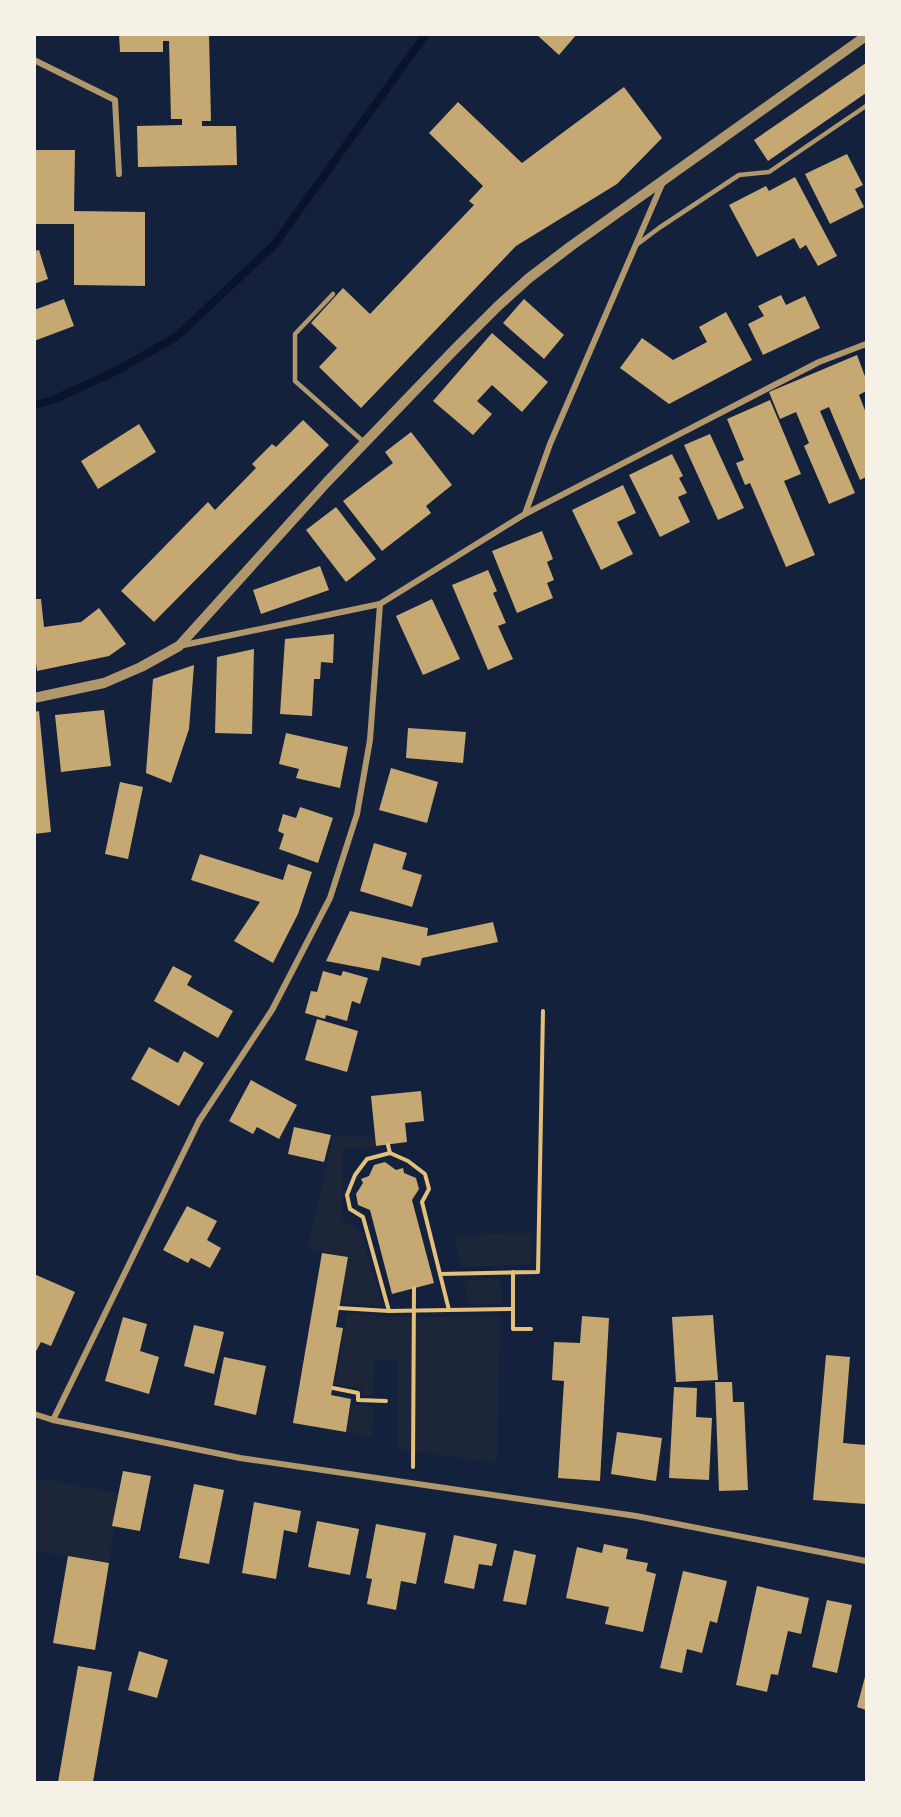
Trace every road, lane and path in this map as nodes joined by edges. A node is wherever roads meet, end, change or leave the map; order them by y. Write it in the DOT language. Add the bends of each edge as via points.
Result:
graph roads {
  1 [pos="867,36"];
  2 [pos="34,60"];
  3 [pos="867,106"];
  4 [pos="118,174"];
  5 [pos="664,181"];
  6 [pos="633,248"];
  7 [pos="333,294"];
  8 [pos="867,344"];
  9 [pos="365,443"];
  10 [pos="525,514"];
  11 [pos="380,604"];
  12 [pos="179,646"];
  13 [pos="34,698"];
  14 [pos="543,1011"];
  15 [pos="388,1145"];
  16 [pos="390,1153"];
  17 [pos="513,1272"];
  18 [pos="440,1274"];
  19 [pos="414,1288"];
  20 [pos="339,1308"];
  21 [pos="513,1309"];
  22 [pos="449,1310"];
  23 [pos="389,1311"];
  24 [pos="414,1311"];
  25 [pos="531,1329"];
  26 [pos="333,1388"];
  27 [pos="386,1401"];
  28 [pos="34,1414"];
  29 [pos="53,1420"];
  30 [pos="413,1483"];
  31 [pos="867,1561"];
  1 -- 5 [label="street"];
  2 -- 4 [label="street" via="115,100"];
  3 -- 6 [label="lane" via="769,172 739,175"];
  5 -- 6 [label="street"];
  5 -- 9 [label="street" via="529,278"];
  6 -- 10 [label="street" via="550,444"];
  7 -- 9 [label="lane" via="295,333 295,381"];
  8 -- 10 [label="street" via="819,362"];
  9 -- 12 [label="street"];
  10 -- 11 [label="street"];
  11 -- 12 [label="street"];
  11 -- 29 [label="street" via="370,740 357,814 330,898 272,1010 199,1121"];
  12 -- 13 [label="street" via="104,683"];
  14 -- 17 [label="path" via="538,1272"];
  15 -- 16 [label="path"];
  16 -- 18 [label="path" via="425,1174 429,1188 422,1202"];
  16 -- 23 [label="path" via="367,1159 347,1195 350,1209 363,1217"];
  17 -- 18 [label="path"];
  17 -- 21 [label="path"];
  18 -- 22 [label="path"];
  19 -- 24 [label="path"];
  20 -- 23 [label="path"];
  21 -- 22 [label="path"];
  21 -- 25 [label="path" via="513,1329"];
  22 -- 24 [label="path"];
  23 -- 24 [label="path"];
  24 -- 30 [label="path"];
  26 -- 27 [label="path" via="358,1393 358,1400"];
  28 -- 29 [label="street"];
  29 -- 30 [label="street" via="240,1458"];
  30 -- 31 [label="street" via="636,1516"];
}
